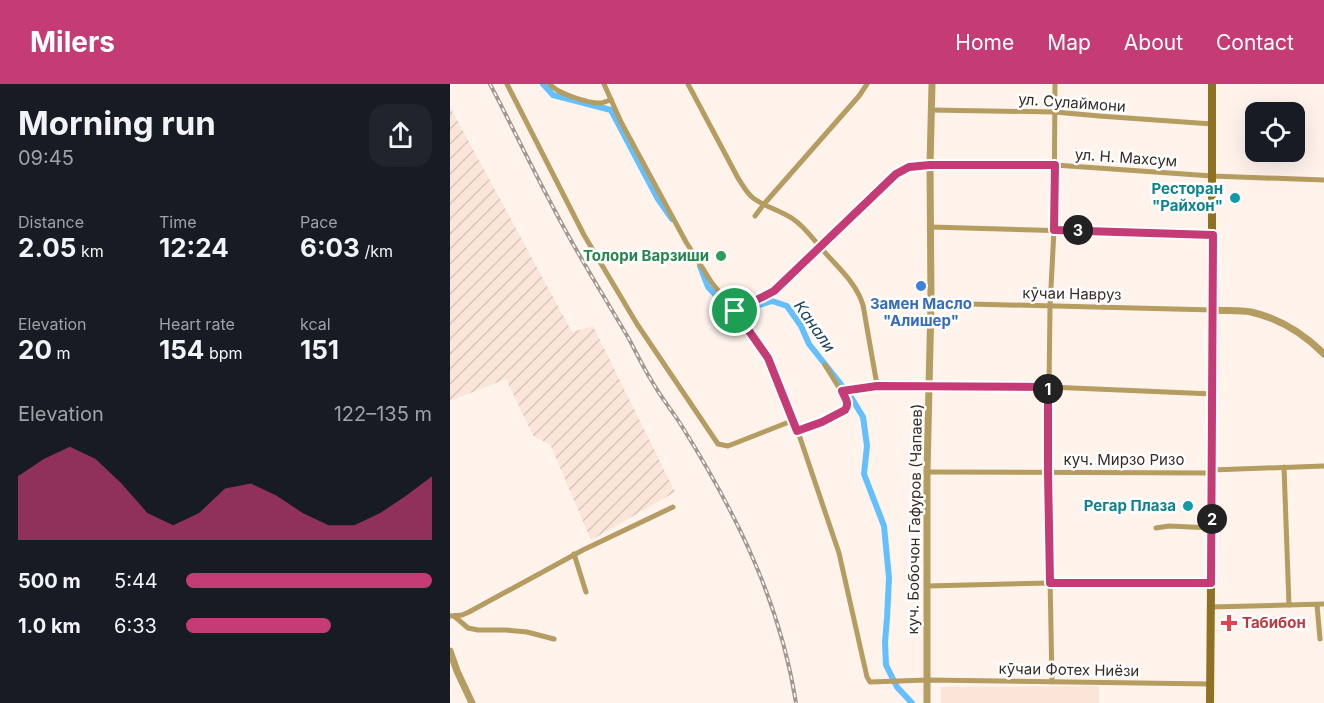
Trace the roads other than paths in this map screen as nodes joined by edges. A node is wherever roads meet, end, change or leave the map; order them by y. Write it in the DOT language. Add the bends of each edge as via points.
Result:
graph roads {
  1 [pos="507,84"];
  2 [pos="550,84"];
  3 [pos="603,84"];
  4 [pos="688,84"];
  5 [pos="867,84"];
  6 [pos="932,84"];
  7 [pos="1055,84"];
  8 [pos="1212,84"];
  9 [pos="611,100"];
  10 [pos="931,110"];
  11 [pos="1055,112"];
  12 [pos="1212,124"];
  13 [pos="930,165"];
  14 [pos="1055,165"];
  15 [pos="1212,176"];
  16 [pos="1324,180"];
  17 [pos="764,204"];
  18 [pos="755,216"];
  19 [pos="931,227"];
  20 [pos="1054,230"];
  21 [pos="1213,235"];
  22 [pos="820,247"];
  23 [pos="931,303"];
  24 [pos="1050,306"];
  25 [pos="1213,310"];
  26 [pos="735,311"];
  27 [pos="1324,354"];
  28 [pos="825,365"];
  29 [pos="877,386"];
  30 [pos="930,386"];
  31 [pos="1048,387"];
  32 [pos="842,391"];
  33 [pos="1213,394"];
  34 [pos="794,420"];
  35 [pos="797,431"];
  36 [pos="1324,466"];
  37 [pos="1284,468"];
  38 [pos="1212,471"];
  39 [pos="927,472"];
  40 [pos="1048,472"];
  41 [pos="673,507"];
  42 [pos="1156,528"];
  43 [pos="1212,528"];
  44 [pos="574,554"];
  45 [pos="1050,583"];
  46 [pos="1211,583"];
  47 [pos="927,586"];
  48 [pos="586,592"];
  49 [pos="1321,604"];
  50 [pos="1289,605"];
  51 [pos="1211,607"];
  52 [pos="452,616"];
  53 [pos="554,639"];
  54 [pos="1320,639"];
  55 [pos="450,651"];
  56 [pos="927,680"];
  57 [pos="1052,682"];
  58 [pos="1210,684"];
  59 [pos="472,703"];
  60 [pos="927,703"];
  61 [pos="1210,703"];
  1 -- 34 [label="street" via="584,235 637,324 718,444 728,446"];
  2 -- 9 [label="street" via="562,93 595,102"];
  3 -- 9 [label="street"];
  4 -- 17 [label="street" via="738,178 752,197"];
  5 -- 17 [label="street"];
  6 -- 10 [label="street, куч. Бобочон Гафуров (Чапаев)"];
  7 -- 11 [label="street"];
  8 -- 12 [label="main road"];
  9 -- 26 [label="street" via="686,242"];
  10 -- 11 [label="street, ул. Сулаймони"];
  10 -- 13 [label="street, куч. Бобочон Гафуров (Чапаев)"];
  11 -- 12 [label="street, ул. Сулаймони"];
  11 -- 14 [label="street"];
  12 -- 15 [label="main road"];
  13 -- 14 [label="street, ул. Н. Махсум"];
  13 -- 19 [label="street, куч. Бобочон Гафуров (Чапаев)"];
  13 -- 22 [label="street, ул. Н. Махсум" via="909,167 896,174"];
  14 -- 15 [label="street, ул. Н. Махсум"];
  14 -- 20 [label="street"];
  15 -- 16 [label="street, ул. Н. Махсум"];
  15 -- 21 [label="main road"];
  17 -- 18 [label="street"];
  17 -- 22 [label="street" via="794,219"];
  19 -- 20 [label="street"];
  19 -- 23 [label="street, куч. Бобочон Гафуров (Чапаев)"];
  20 -- 21 [label="street"];
  20 -- 24 [label="street"];
  21 -- 25 [label="main road"];
  22 -- 26 [label="street, ул. Н. Махсум" via="774,291"];
  22 -- 29 [label="street" via="860,295"];
  23 -- 24 [label="street, кӯчаи Навруз"];
  23 -- 30 [label="street, куч. Бобочон Гафуров (Чапаев)"];
  24 -- 25 [label="street, кӯчаи Навруз"];
  24 -- 31 [label="street"];
  25 -- 27 [label="street" via="1266,316 1294,330"];
  25 -- 33 [label="main road"];
  26 -- 34 [label="street" via="768,358"];
  28 -- 32 [label="street"];
  29 -- 30 [label="street"];
  29 -- 32 [label="street"];
  30 -- 31 [label="street"];
  30 -- 39 [label="street, куч. Бобочон Гафуров (Чапаев)"];
  31 -- 33 [label="street"];
  31 -- 40 [label="street"];
  32 -- 35 [label="street" via="847,402 845,410"];
  33 -- 38 [label="main road"];
  34 -- 35 [label="street"];
  35 -- 56 [label="street, кӯчаи Фотех Ниёзи" via="842,562 867,677 870,682"];
  36 -- 37 [label="street, куч. Мирзо Ризо"];
  37 -- 38 [label="street, куч. Мирзо Ризо"];
  37 -- 50 [label="street"];
  38 -- 40 [label="street, куч. Мирзо Ризо"];
  38 -- 43 [label="main road"];
  39 -- 40 [label="street, куч. Мирзо Ризо"];
  39 -- 47 [label="street, куч. Бобочон Гафуров (Чапаев)"];
  40 -- 45 [label="street"];
  41 -- 44 [label="street"];
  42 -- 43 [label="street"];
  43 -- 46 [label="main road"];
  44 -- 48 [label="street"];
  44 -- 52 [label="street" via="470,612"];
  45 -- 46 [label="street"];
  45 -- 47 [label="street"];
  45 -- 57 [label="street"];
  46 -- 51 [label="main road"];
  47 -- 56 [label="street, куч. Бобочон Гафуров (Чапаев)"];
  49 -- 50 [label="street"];
  49 -- 54 [label="street"];
  50 -- 51 [label="street"];
  51 -- 58 [label="main road"];
  52 -- 53 [label="street" via="468,628 527,632"];
  55 -- 59 [label="street"];
  56 -- 57 [label="street, кӯчаи Фотех Ниёзи"];
  56 -- 60 [label="street, куч. Бобочон Гафуров (Чапаев)"];
  57 -- 58 [label="street, кӯчаи Фотех Ниёзи"];
  58 -- 61 [label="main road"];
}
